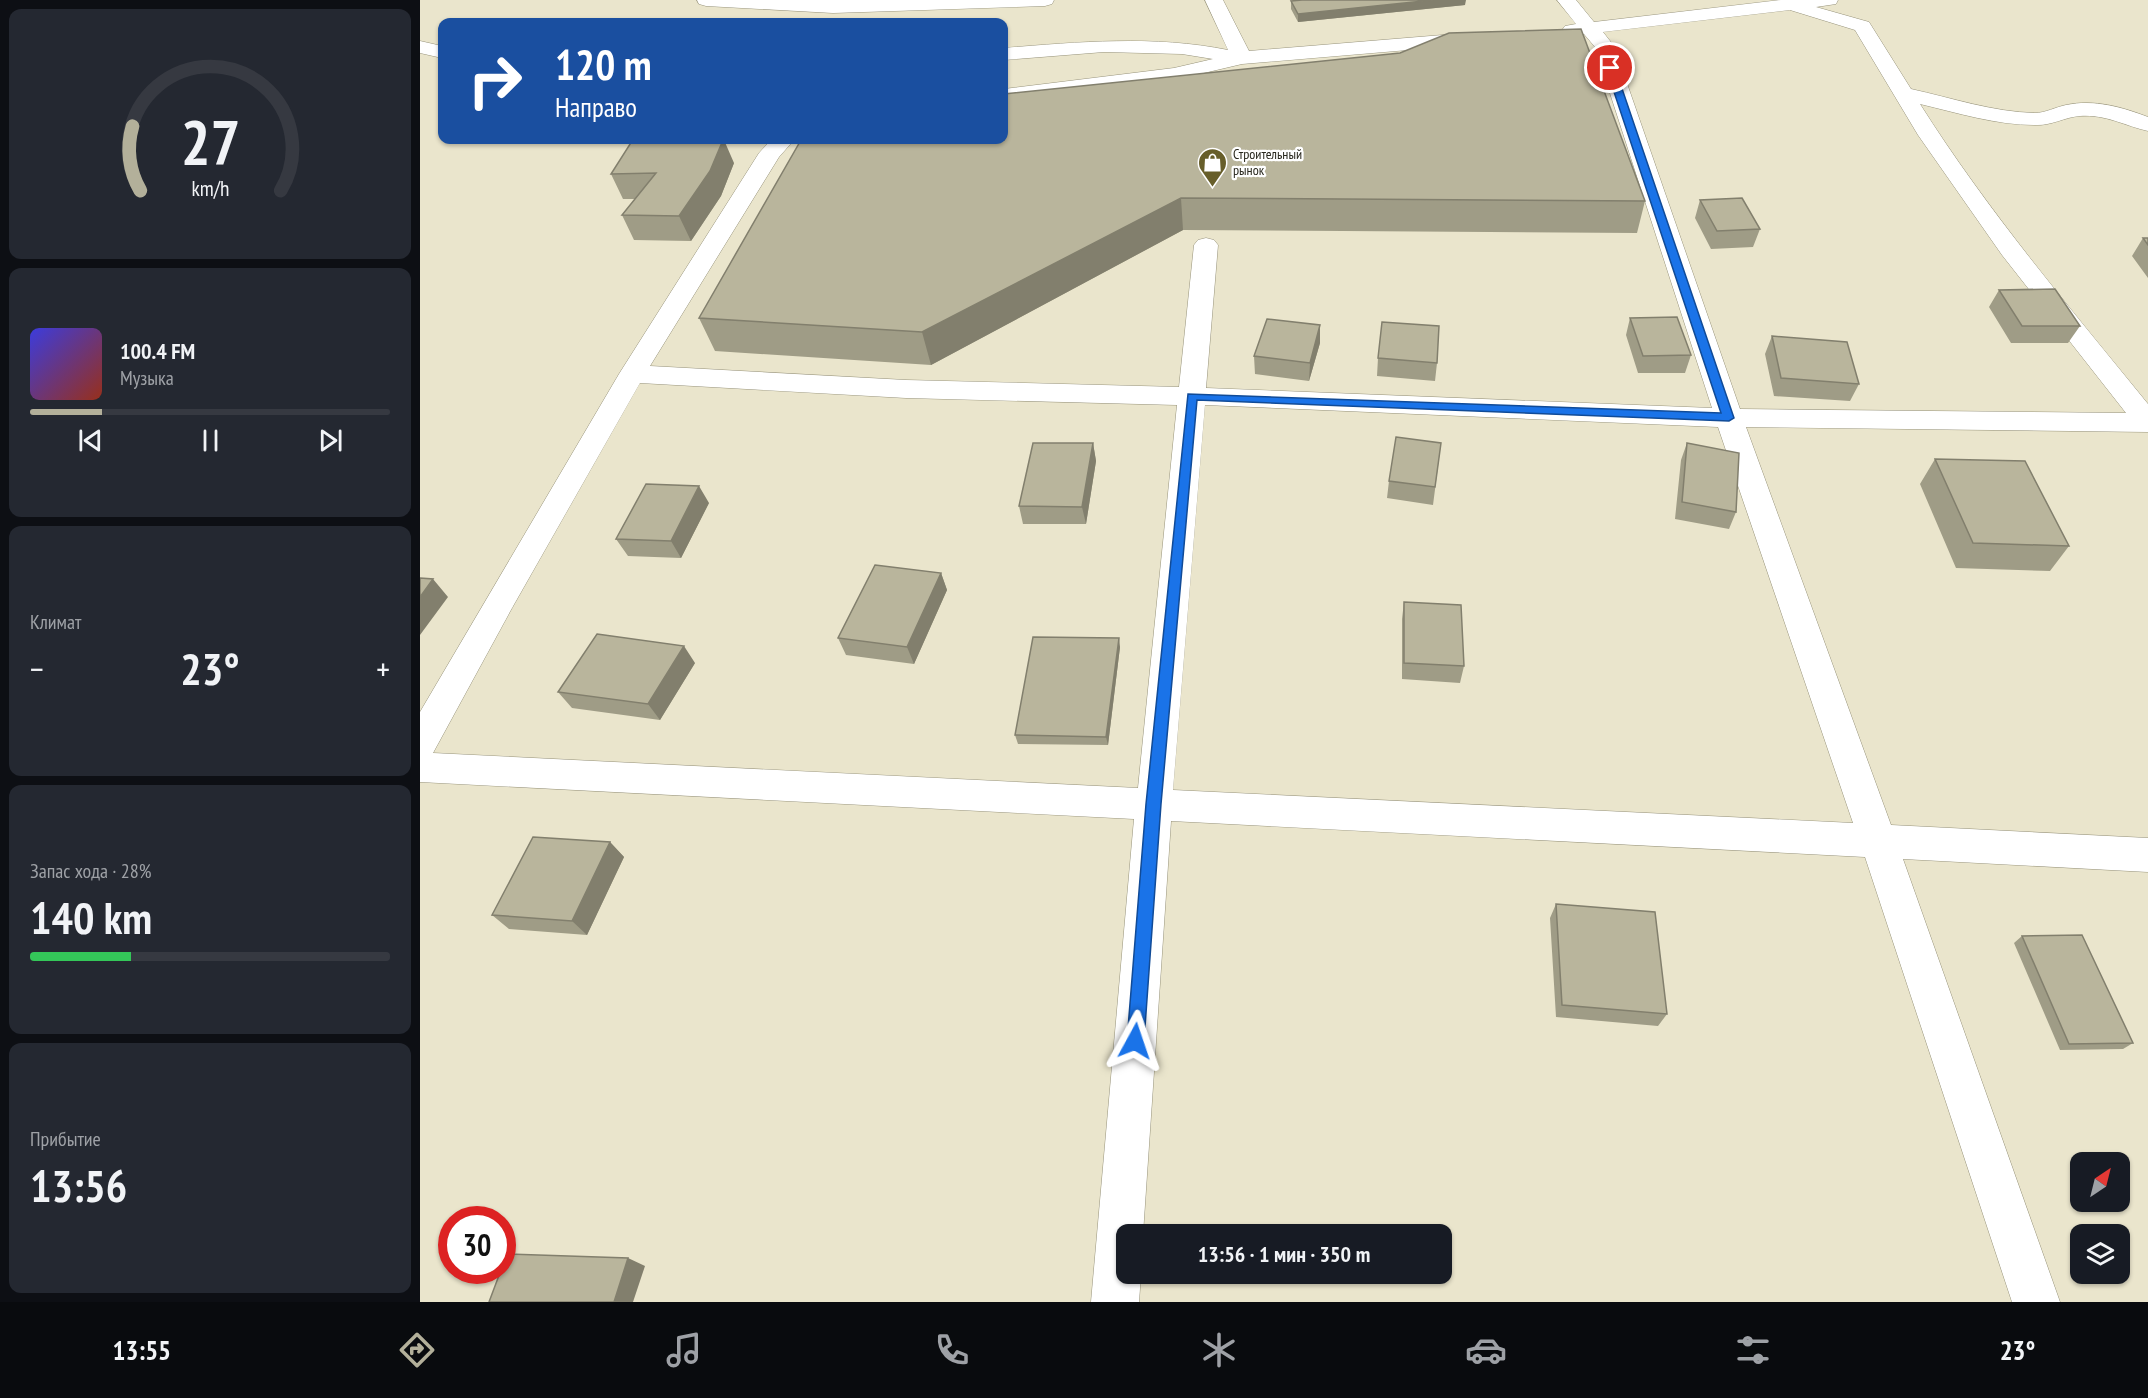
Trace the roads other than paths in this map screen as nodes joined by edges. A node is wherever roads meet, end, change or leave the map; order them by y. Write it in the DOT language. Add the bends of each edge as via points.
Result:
graph roads {
  1 [pos="706,0"];
  2 [pos="1045,0"];
  3 [pos="1214,0"];
  4 [pos="1566,0"];
  5 [pos="1829,0"];
  6 [pos="1786,4"];
  7 [pos="1589,28"];
  8 [pos="1554,32"];
  9 [pos="420,38"];
  10 [pos="438,38"];
  11 [pos="1483,38"];
  12 [pos="420,47"];
  13 [pos="438,51"];
  14 [pos="1008,54"];
  15 [pos="1242,58"];
  16 [pos="1904,94"];
  17 [pos="1008,95"];
  18 [pos="2148,125"];
  19 [pos="779,144"];
  20 [pos="1206,245"];
  21 [pos="632,374"];
  22 [pos="1192,396"];
  23 [pos="1729,418"];
  24 [pos="2148,423"];
  25 [pos="420,744"];
  26 [pos="420,767"];
  27 [pos="1154,804"];
  28 [pos="1878,841"];
  29 [pos="2148,855"];
  30 [pos="1115,1302"];
  31 [pos="2037,1302"];
  1 -- 2 [label="street" via="864,9"];
  3 -- 15 [label="street"];
  4 -- 7 [label="street"];
  5 -- 6 [label="street"];
  6 -- 7 [label="street"];
  6 -- 16 [label="street" via="1862,26"];
  7 -- 8 [label="street"];
  7 -- 23 [label="street" via="1604,46"];
  9 -- 10 [label="street"];
  11 -- 15 [label="street"];
  12 -- 13 [label="street"];
  14 -- 15 [label="street" via="1104,46 1182,48"];
  15 -- 17 [label="street" via="1174,74"];
  16 -- 18 [label="street" via="2006,116 2039,119 2096,108"];
  16 -- 24 [label="street" via="2011,250"];
  19 -- 21 [label="street"];
  20 -- 22 [label="street"];
  21 -- 22 [label="street" via="906,389"];
  21 -- 25 [label="street"];
  22 -- 23 [label="street"];
  22 -- 27 [label="street"];
  23 -- 24 [label="street"];
  23 -- 28 [label="street"];
  26 -- 27 [label="street"];
  27 -- 28 [label="street"];
  27 -- 30 [label="street"];
  28 -- 29 [label="street"];
  28 -- 31 [label="street"];
}
